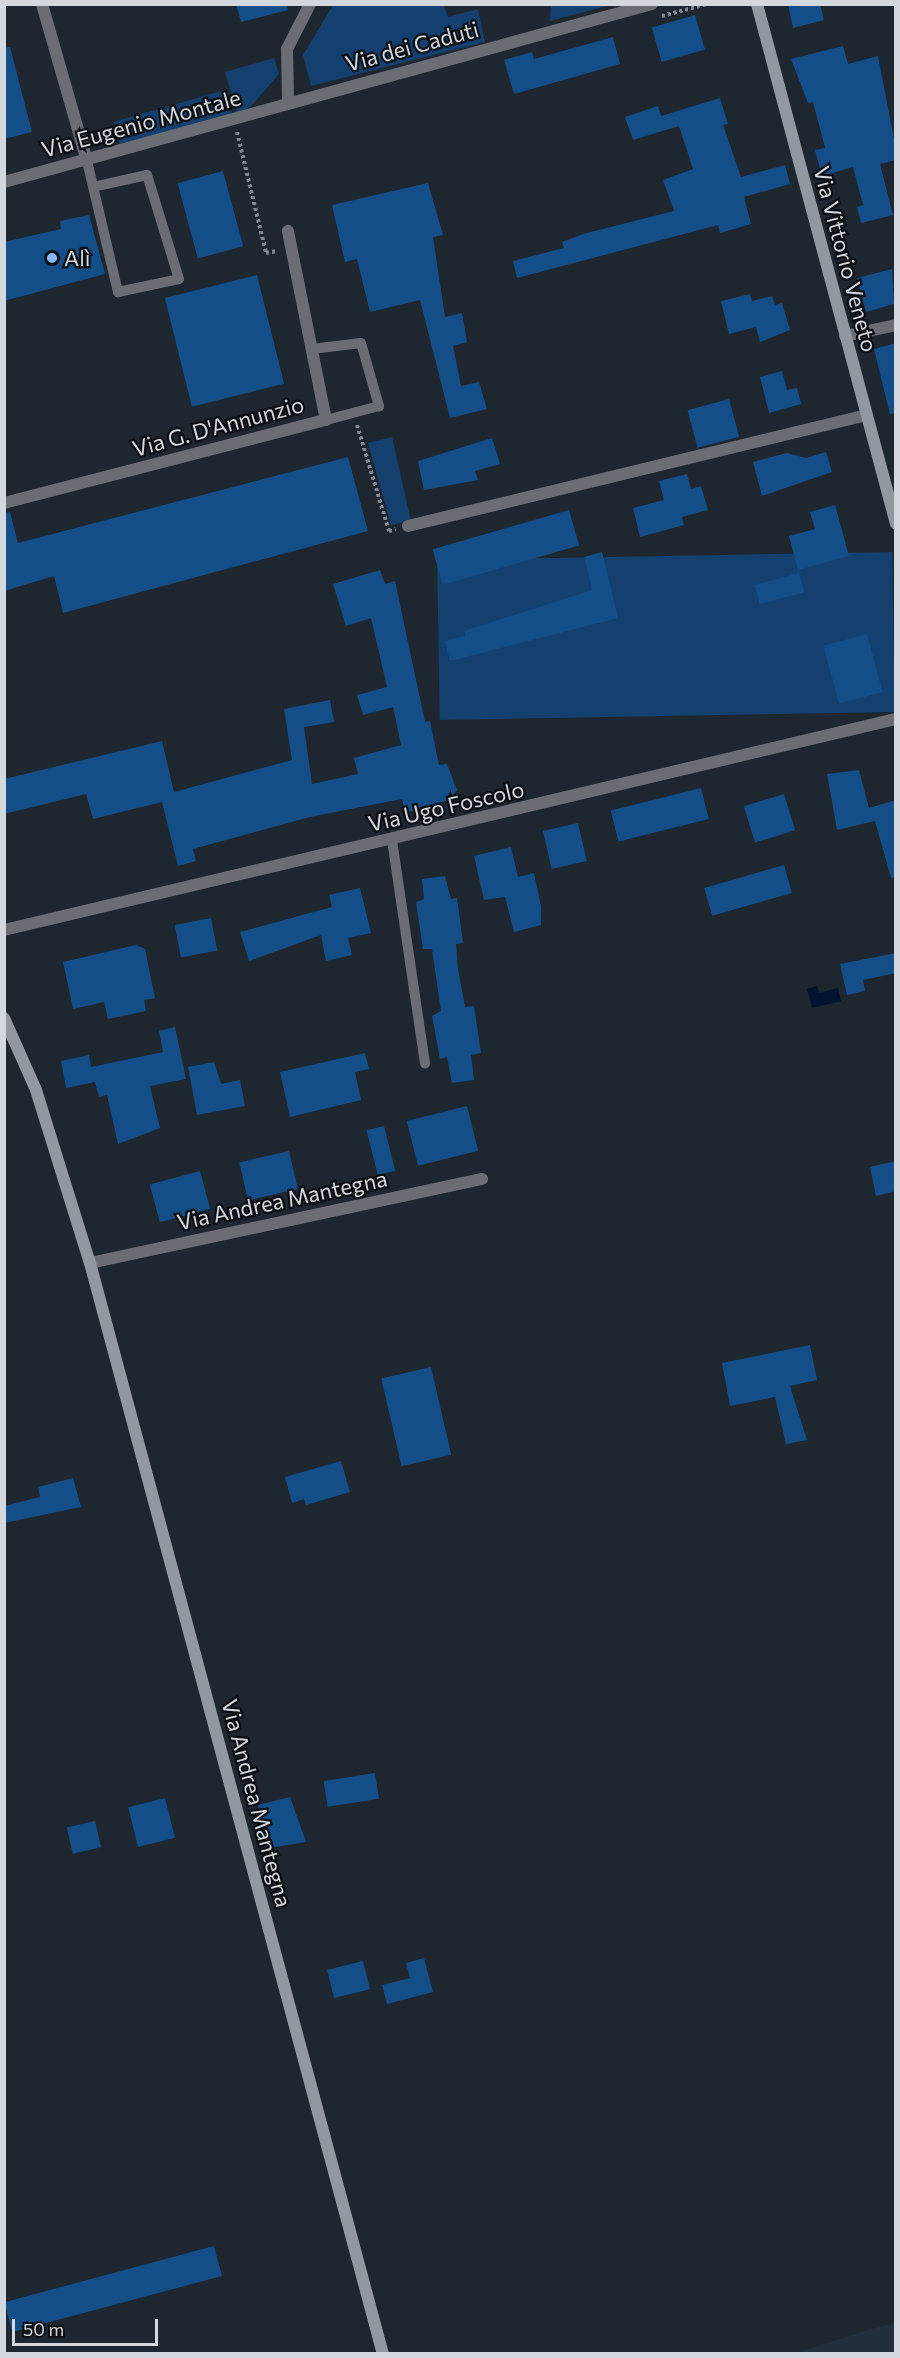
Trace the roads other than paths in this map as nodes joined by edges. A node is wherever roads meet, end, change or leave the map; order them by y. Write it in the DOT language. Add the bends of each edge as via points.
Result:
graph roads {
  1 [pos="42,4"];
  2 [pos="310,4"];
  3 [pos="652,4"];
  4 [pos="757,4"];
  5 [pos="288,100"];
  6 [pos="87,161"];
  7 [pos="4,182"];
  8 [pos="93,187"];
  9 [pos="288,231"];
  10 [pos="896,325"];
  11 [pos="845,336"];
  12 [pos="312,349"];
  13 [pos="864,416"];
  14 [pos="326,420"];
  15 [pos="4,503"];
  16 [pos="896,524"];
  17 [pos="408,526"];
  18 [pos="896,719"];
  19 [pos="393,840"];
  20 [pos="4,930"];
  21 [pos="4,1017"];
  22 [pos="425,1064"];
  23 [pos="482,1179"];
  24 [pos="90,1263"];
  25 [pos="383,2354"];
  1 -- 6 [label="street"];
  2 -- 5 [label="street" via="286,50"];
  3 -- 5 [label="street, Via dei Caduti"];
  4 -- 11 [label="main road, Via Vittorio Veneto"];
  5 -- 6 [label="street, Via Eugenio Montale" via="234,122"];
  6 -- 7 [label="street, Via Eugenio Montale"];
  6 -- 8 [label="lane"];
  8 -- 8 [label="lane" via="147,175 179,279 118,292"];
  9 -- 12 [label="street, Via G. D'Annunzio"];
  10 -- 11 [label="street"];
  11 -- 13 [label="main road, Via Vittorio Veneto"];
  12 -- 14 [label="street, Via G. D'Annunzio"];
  12 -- 14 [label="lane" via="361,343 379,406"];
  13 -- 16 [label="main road, Via Vittorio Veneto"];
  13 -- 17 [label="street"];
  14 -- 15 [label="street, Via G. D'Annunzio"];
  18 -- 19 [label="street, Via Ugo Foscolo"];
  19 -- 20 [label="street, Via Ugo Foscolo"];
  19 -- 22 [label="lane"];
  21 -- 24 [label="main road, Via Andrea Mantegna" via="36,1090"];
  23 -- 24 [label="street, Via Andrea Mantegna"];
  24 -- 25 [label="main road, Via Andrea Mantegna"];
}
